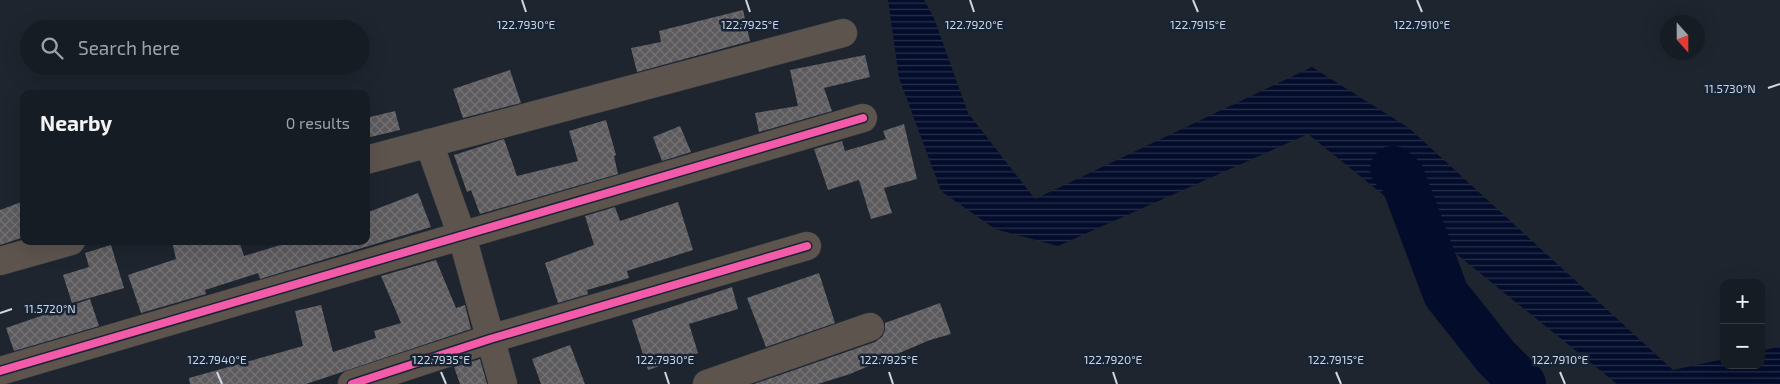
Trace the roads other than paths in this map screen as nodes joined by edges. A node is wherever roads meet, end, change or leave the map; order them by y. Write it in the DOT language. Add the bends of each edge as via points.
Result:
graph roads {
  1 [pos="843,33"];
  2 [pos="864,118"];
  3 [pos="429,143"];
  4 [pos="370,159"];
  5 [pos="462,236"];
  6 [pos="57,245"];
  7 [pos="807,246"];
  8 [pos="0,261"];
  9 [pos="870,326"];
  10 [pos="490,339"];
  11 [pos="0,371"];
  12 [pos="352,384"];
  13 [pos="504,384"];
  14 [pos="707,384"];
  1 -- 3 [label="street"];
  2 -- 5 [label="street"];
  3 -- 4 [label="street"];
  3 -- 5 [label="street"];
  5 -- 10 [label="street"];
  5 -- 11 [label="street"];
  6 -- 8 [label="street"];
  7 -- 10 [label="street"];
  9 -- 14 [label="street"];
  10 -- 12 [label="street"];
  10 -- 13 [label="street"];
}
